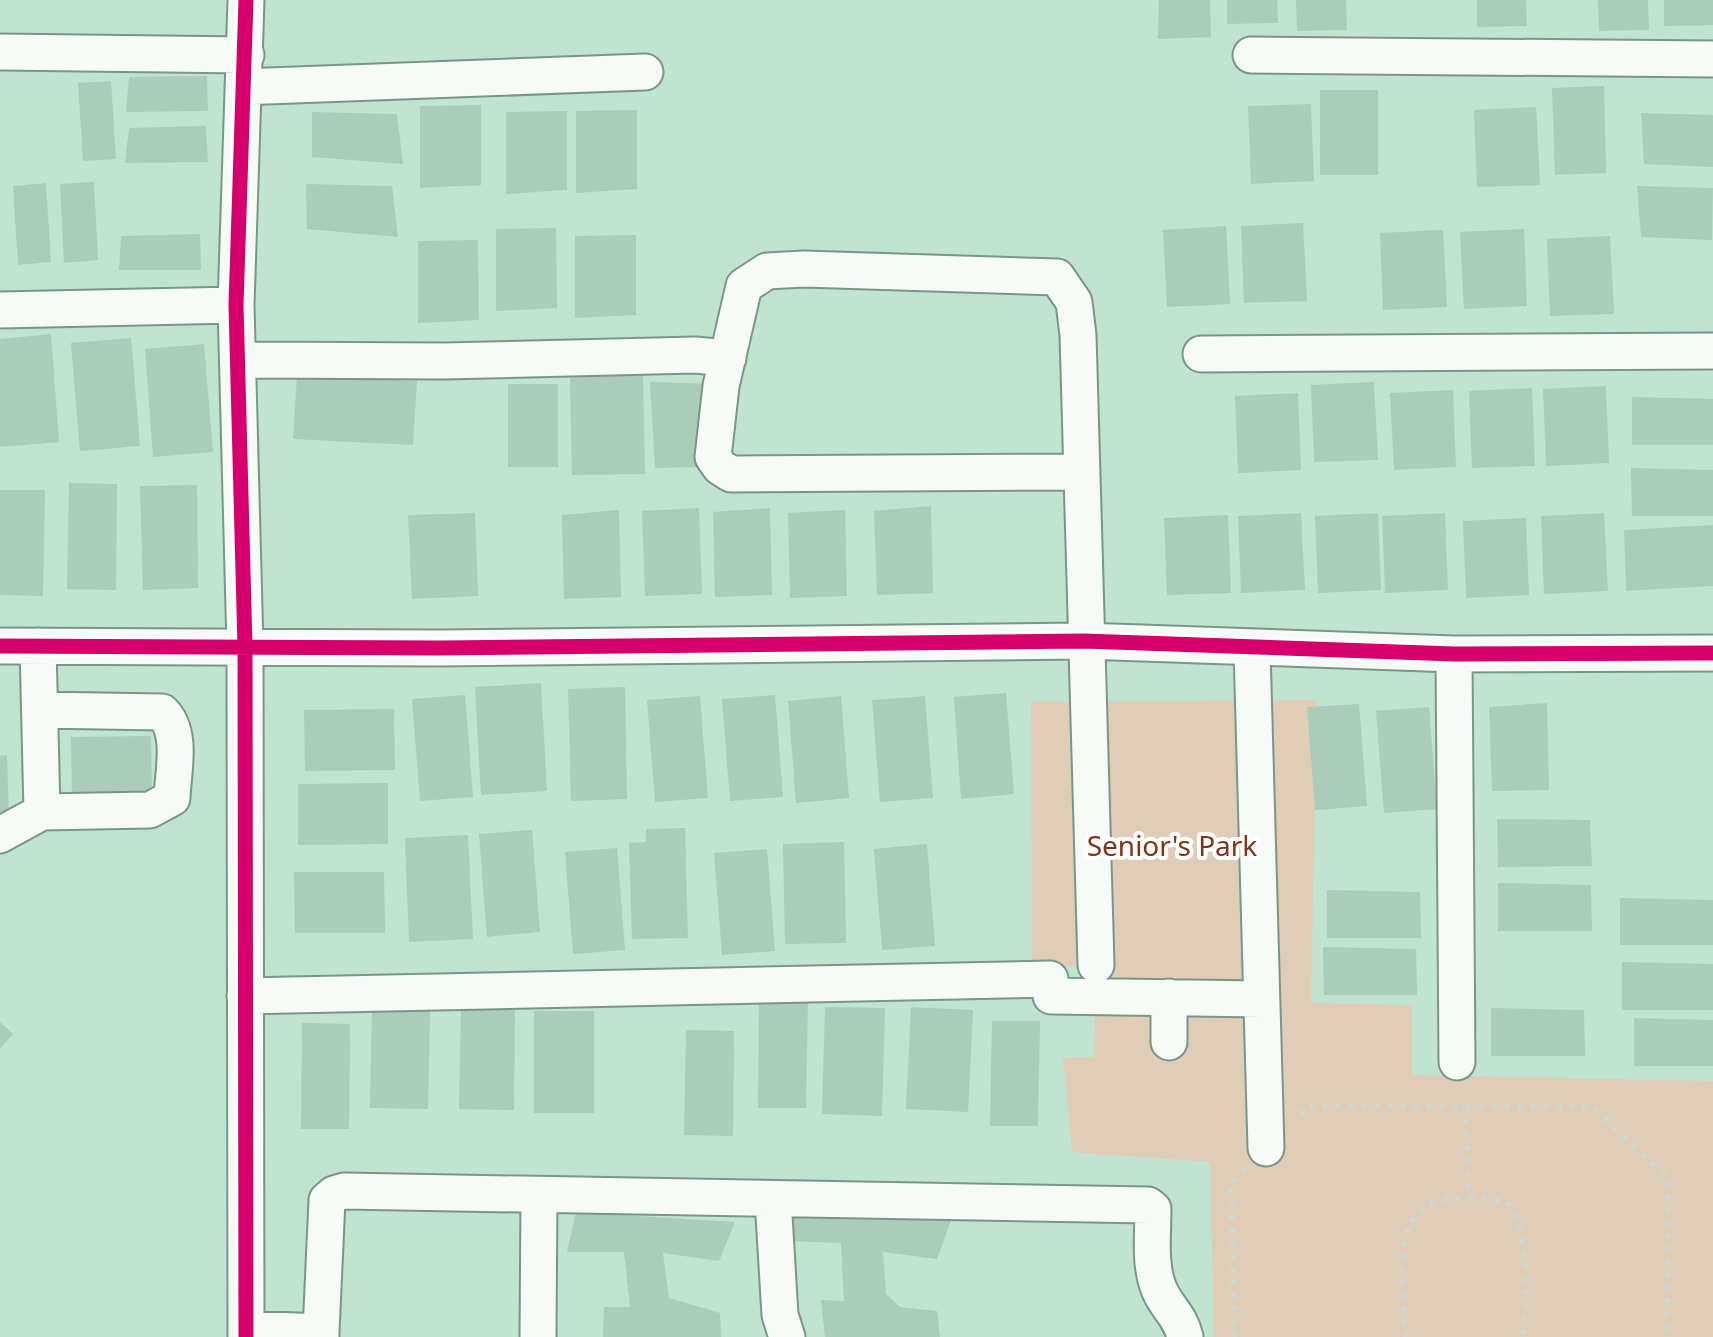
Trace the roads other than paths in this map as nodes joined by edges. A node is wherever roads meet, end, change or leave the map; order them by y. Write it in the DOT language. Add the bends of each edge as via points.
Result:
graph roads {
  1 [pos="246,0"];
  2 [pos="0,52"];
  3 [pos="1251,55"];
  4 [pos="1713,59"];
  5 [pos="245,71"];
  6 [pos="644,72"];
  7 [pos="236,305"];
  8 [pos="0,310"];
  9 [pos="1713,351"];
  10 [pos="1201,354"];
  11 [pos="728,358"];
  12 [pos="238,360"];
  13 [pos="1081,472"];
  14 [pos="1084,641"];
  15 [pos="0,646"];
  16 [pos="38,646"];
  17 [pos="245,647"];
  18 [pos="1252,649"];
  19 [pos="1713,653"];
  20 [pos="1454,654"];
  21 [pos="40,710"];
  22 [pos="42,812"];
  23 [pos="0,835"];
  24 [pos="1096,965"];
  25 [pos="246,996"];
  26 [pos="1169,997"];
  27 [pos="1261,998"];
  28 [pos="1169,1042"];
  29 [pos="1457,1062"];
  30 [pos="1266,1148"];
  31 [pos="539,1195"];
  32 [pos="773,1198"];
  33 [pos="246,1333"];
  34 [pos="321,1334"];
  35 [pos="538,1337"];
  36 [pos="787,1337"];
  37 [pos="1185,1337"];
  1 -- 5 [label="street"];
  2 -- 5 [label="street"];
  3 -- 4 [label="street"];
  5 -- 6 [label="street"];
  5 -- 7 [label="street"];
  7 -- 8 [label="street"];
  7 -- 12 [label="street"];
  9 -- 10 [label="street"];
  11 -- 12 [label="street"];
  11 -- 13 [label="street" via="713,457 731,474"];
  11 -- 13 [label="street" via="744,286 767,271 1057,277 1074,302"];
  12 -- 17 [label="street"];
  13 -- 14 [label="street"];
  14 -- 17 [label="street"];
  14 -- 18 [label="street"];
  14 -- 24 [label="street"];
  15 -- 16 [label="street"];
  16 -- 17 [label="street"];
  16 -- 21 [label="street"];
  17 -- 25 [label="street"];
  18 -- 20 [label="street"];
  18 -- 27 [label="street"];
  19 -- 20 [label="street"];
  20 -- 29 [label="street"];
  21 -- 22 [label="street"];
  21 -- 22 [label="street" via="162,712 174,735 172,798 162,806"];
  22 -- 23 [label="street"];
  25 -- 26 [label="street" via="1050,979 1050,996"];
  25 -- 33 [label="street"];
  26 -- 27 [label="street"];
  26 -- 28 [label="street"];
  27 -- 30 [label="street"];
  31 -- 32 [label="street"];
  31 -- 34 [label="street" via="334,1194 327,1200"];
  31 -- 35 [label="street"];
  32 -- 36 [label="street"];
  32 -- 37 [label="street" via="1151,1206 1153,1272"];
  33 -- 34 [label="street"];
}
